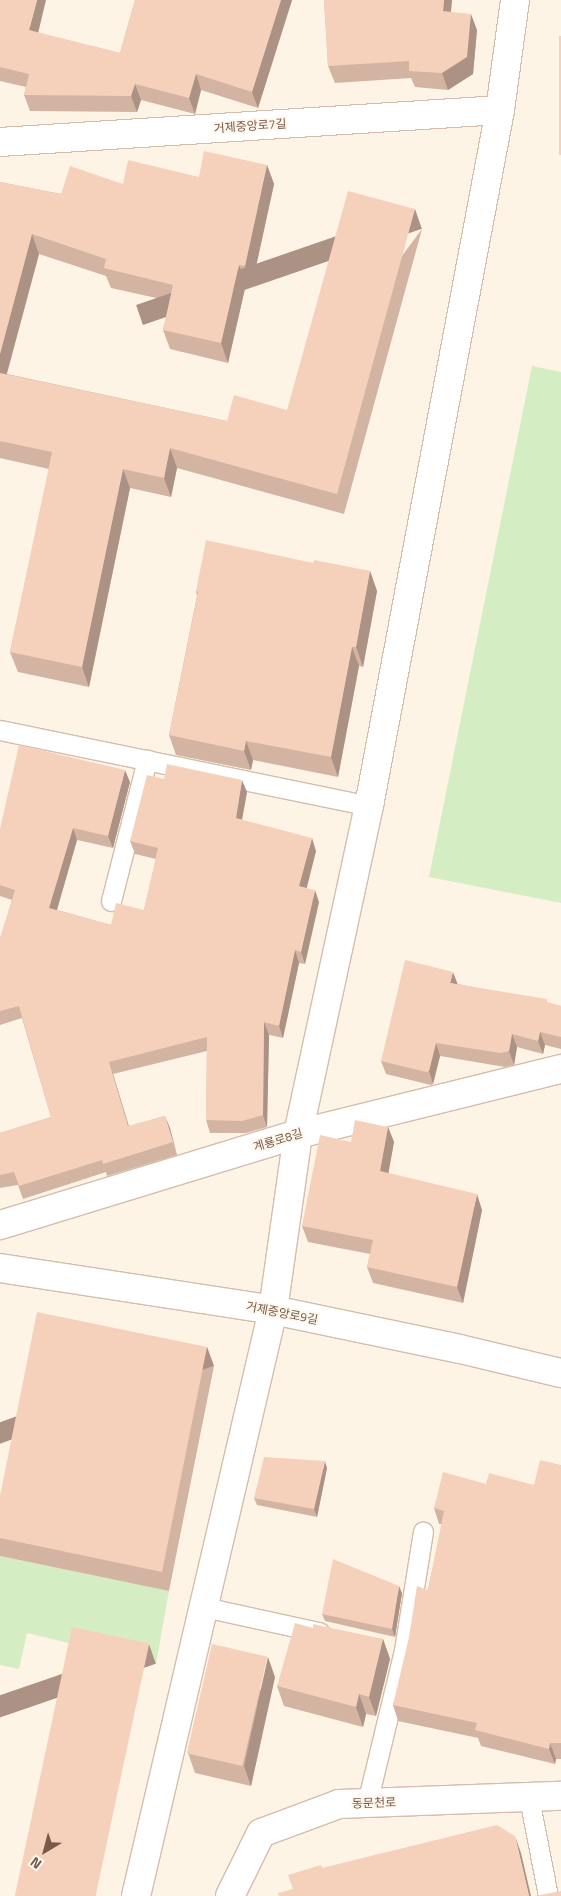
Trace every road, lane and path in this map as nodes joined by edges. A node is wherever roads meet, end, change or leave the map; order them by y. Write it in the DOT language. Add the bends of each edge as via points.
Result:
graph roads {
  1 [pos="515,0"];
  2 [pos="500,110"];
  3 [pos="0,142"];
  4 [pos="0,730"];
  5 [pos="147,760"];
  6 [pos="369,806"];
  7 [pos="111,901"];
  8 [pos="561,1069"];
  9 [pos="298,1134"];
  10 [pos="0,1226"];
  11 [pos="0,1268"];
  12 [pos="273,1310"];
  13 [pos="561,1373"];
  14 [pos="424,1532"];
  15 [pos="204,1607"];
  16 [pos="337,1635"];
  17 [pos="384,1646"];
  18 [pos="404,1650"];
  19 [pos="561,1795"];
  20 [pos="529,1798"];
  21 [pos="367,1803"];
  22 [pos="136,1896"];
  23 [pos="230,1896"];
  24 [pos="548,1896"];
  1 -- 2 [label="street"];
  2 -- 3 [label="street, 거제중앙로7길"];
  2 -- 6 [label="street"];
  4 -- 5 [label="lane"];
  5 -- 6 [label="lane"];
  5 -- 7 [label="lane"];
  6 -- 9 [label="street"];
  8 -- 9 [label="street, 계룡로8길"];
  9 -- 10 [label="street, 계룡로8길"];
  9 -- 12 [label="street"];
  11 -- 12 [label="street, 거제중앙로9길"];
  12 -- 13 [label="street, 거제중앙로9길"];
  12 -- 15 [label="street"];
  14 -- 18 [label="lane"];
  15 -- 16 [label="lane"];
  15 -- 22 [label="street"];
  17 -- 18 [label="lane"];
  18 -- 21 [label="lane"];
  19 -- 20 [label="street, 동문천로"];
  20 -- 21 [label="street, 동문천로"];
  20 -- 24 [label="lane"];
  21 -- 23 [label="street, 동문천로" via="339,1804 261,1833"];
}
